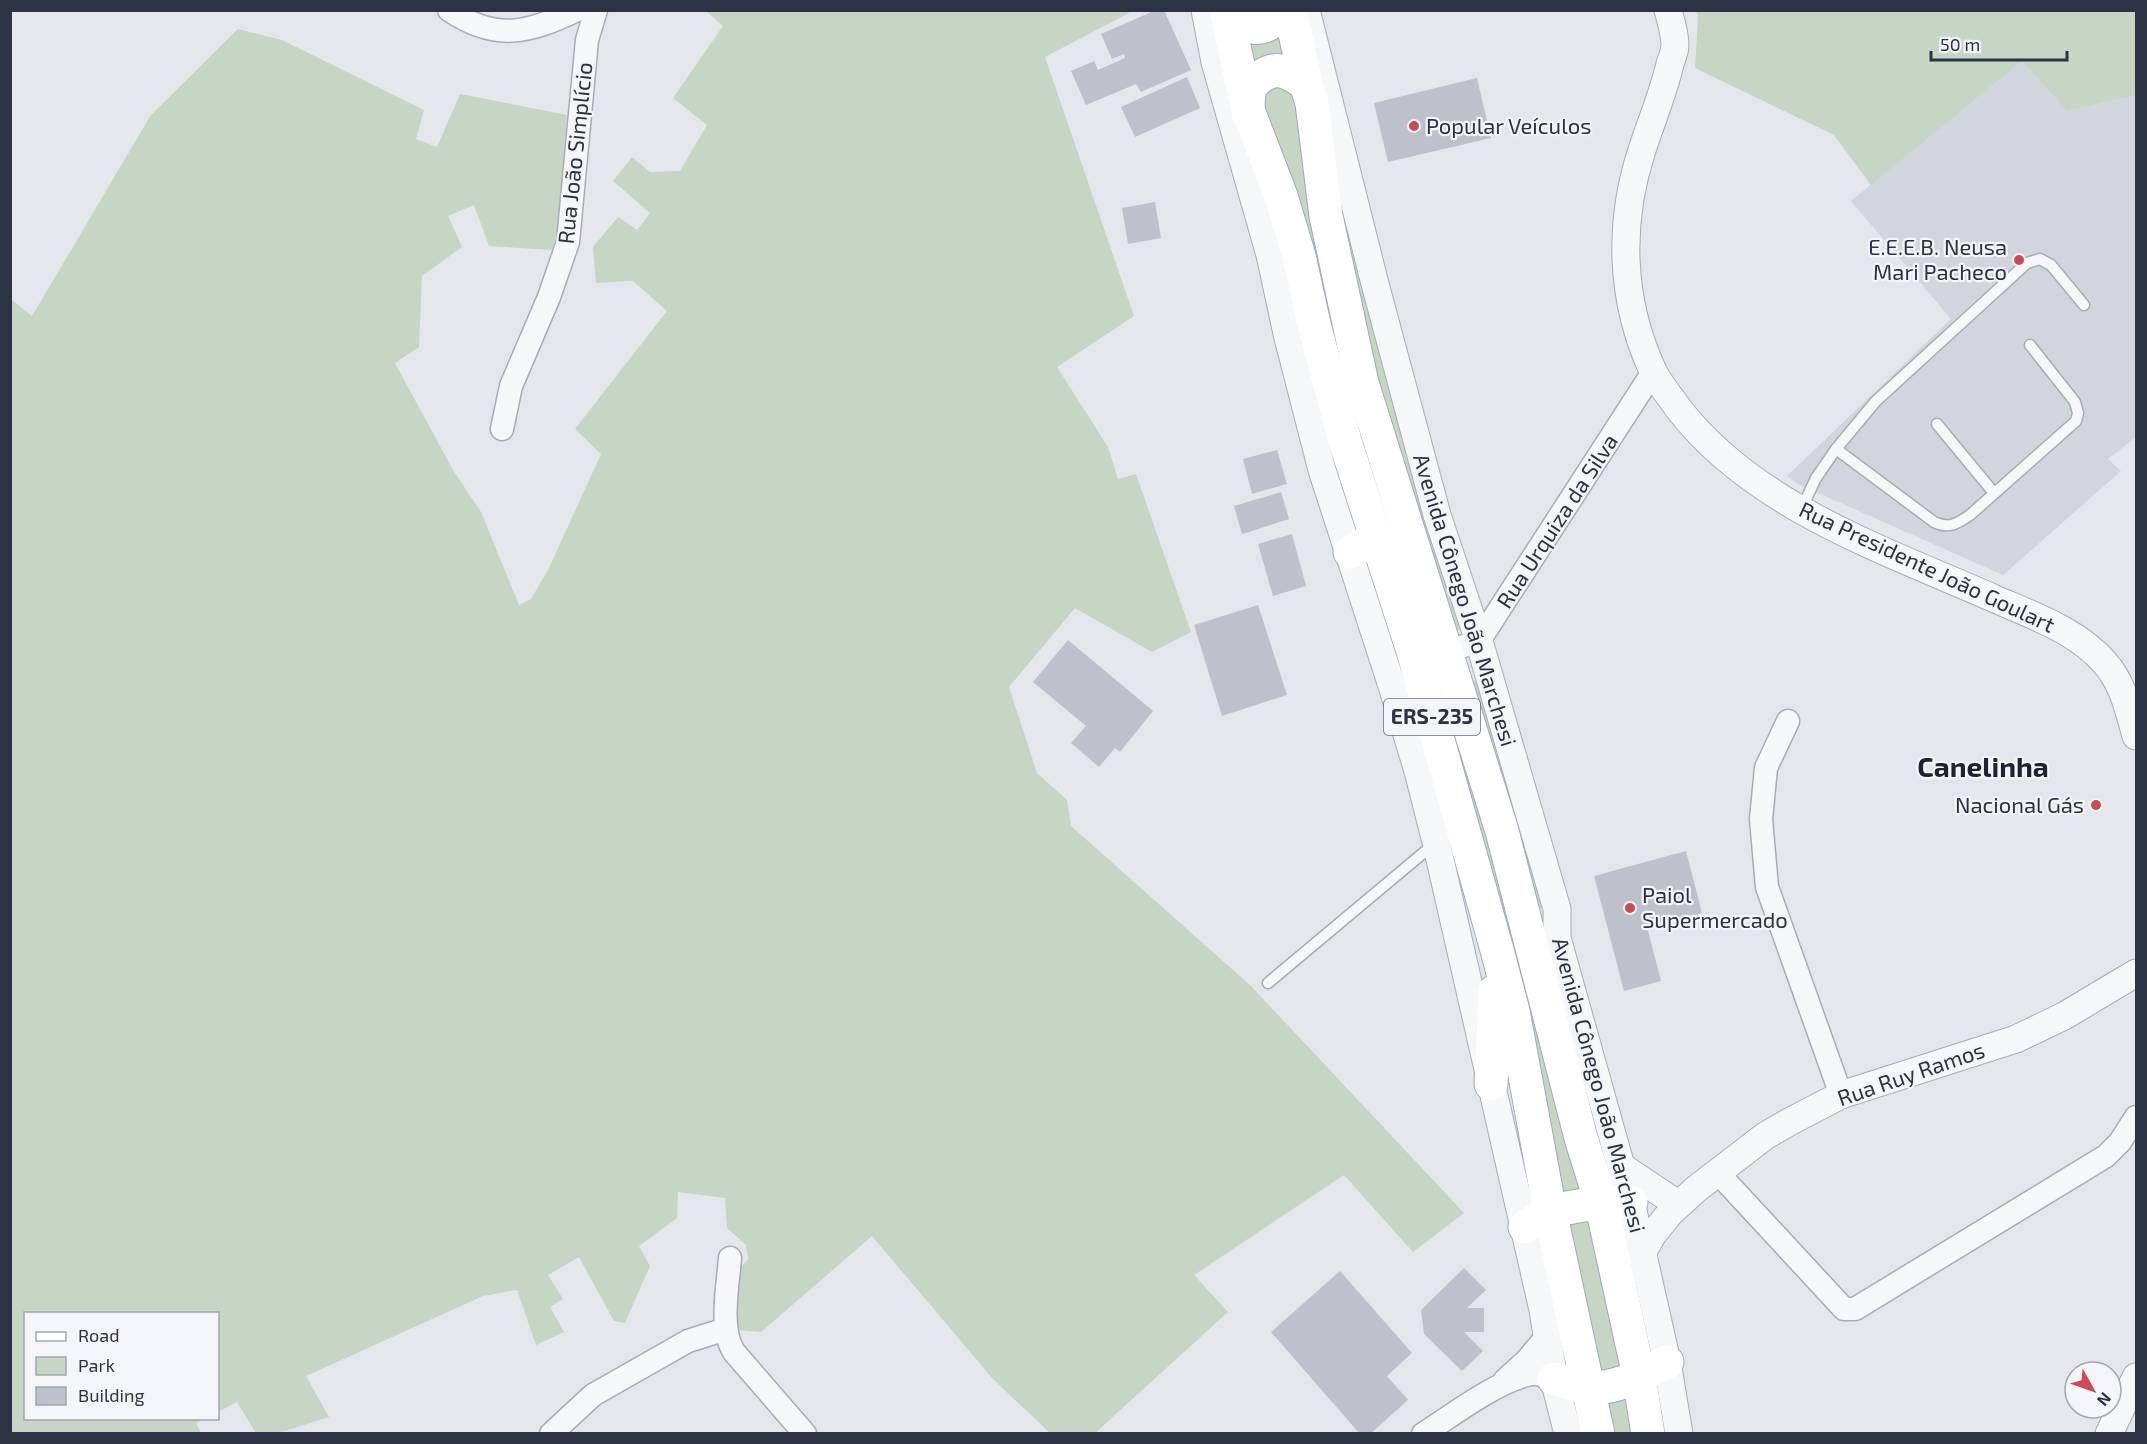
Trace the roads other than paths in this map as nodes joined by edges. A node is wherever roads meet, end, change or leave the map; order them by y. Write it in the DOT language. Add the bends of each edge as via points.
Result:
graph roads {
  1 [pos="449,10"];
  2 [pos="577,10"];
  3 [pos="596,10"];
  4 [pos="1205,10"];
  5 [pos="1226,10"];
  6 [pos="1281,10"];
  7 [pos="1290,10"];
  8 [pos="1306,10"];
  9 [pos="1668,10"];
  10 [pos="1306,84"];
  11 [pos="1248,110"];
  12 [pos="1246,166"];
  13 [pos="2084,306"];
  14 [pos="2030,345"];
  15 [pos="1653,372"];
  16 [pos="1936,424"];
  17 [pos="502,429"];
  18 [pos="1836,449"];
  19 [pos="1994,494"];
  20 [pos="1801,510"];
  21 [pos="1364,545"];
  22 [pos="1479,641"];
  23 [pos="1446,652"];
  24 [pos="1788,721"];
  25 [pos="2136,736"];
  26 [pos="1436,842"];
  27 [pos="1544,942"];
  28 [pos="1497,950"];
  29 [pos="2136,973"];
  30 [pos="1268,983"];
  31 [pos="1491,1084"];
  32 [pos="1841,1095"];
  33 [pos="2136,1118"];
  34 [pos="1622,1167"];
  35 [pos="1718,1173"];
  36 [pos="1682,1194"];
  37 [pos="1616,1202"];
  38 [pos="1537,1219"];
  39 [pos="1642,1253"];
  40 [pos="730,1258"];
  41 [pos="726,1329"];
  42 [pos="1547,1336"];
  43 [pos="1653,1369"];
  44 [pos="2136,1377"];
  45 [pos="1554,1378"];
  46 [pos="1500,1386"];
  47 [pos="1588,1387"];
  48 [pos="551,1434"];
  49 [pos="805,1434"];
  50 [pos="1423,1434"];
  51 [pos="1568,1434"];
  52 [pos="1598,1434"];
  53 [pos="1648,1434"];
  54 [pos="1679,1434"];
  55 [pos="2109,1434"];
  1 -- 2 [label="street" via="466,22 500,31 549,24"];
  3 -- 17 [label="street, Rua João Simplício" via="587,40 568,242 511,386"];
  4 -- 12 [label="street" via="1215,62"];
  5 -- 6 [label="main road" via="1236,21 1257,28 1268,25"];
  5 -- 11 [label="main road, ERS-235"];
  7 -- 10 [label="main road, Avenida Cônego João Marchesi / ERS-235"];
  8 -- 22 [label="street, Avenida Cônego João Marchesi" via="1437,515"];
  9 -- 15 [label="street, Rua Presidente João Goulart" via="1675,46 1632,188 1624,254 1634,318"];
  10 -- 11 [label="main road" via="1288,72 1268,72 1250,88"];
  10 -- 23 [label="main road, Avenida Cônego João Marchesi / ERS-235" via="1326,216 1362,383"];
  11 -- 12 [label="main road"];
  11 -- 21 [label="main road, ERS-235" via="1299,256 1345,441"];
  12 -- 21 [label="street" via="1322,470"];
  13 -- 18 [label="lane" via="2051,265 2040,259 2027,263 1876,400"];
  14 -- 19 [label="lane" via="2075,402 2078,413 2076,421"];
  15 -- 20 [label="street, Rua Presidente João Goulart" via="1687,419 1711,444 1735,466"];
  15 -- 22 [label="street, Rua Urquiza da Silva"];
  16 -- 19 [label="lane"];
  18 -- 19 [label="lane" via="1944,526 1955,525"];
  18 -- 20 [label="lane"];
  20 -- 25 [label="street, Rua Presidente João Goulart" via="2048,622 2088,646 2114,676 2125,697"];
  21 -- 26 [label="street"];
  21 -- 28 [label="main road, ERS-235" via="1413,651"];
  22 -- 23 [label="street"];
  22 -- 27 [label="street, Avenida Cônego João Marchesi" via="1557,909"];
  23 -- 27 [label="main road, Avenida Cônego João Marchesi / ERS-235" via="1502,831"];
  24 -- 32 [label="street" via="1766,768 1761,819 1767,887"];
  26 -- 30 [label="lane"];
  26 -- 31 [label="street"];
  27 -- 34 [label="street, Avenida Cônego João Marchesi"];
  27 -- 37 [label="main road, Avenida Cônego João Marchesi / ERS-235" via="1581,1138"];
  28 -- 31 [label="main road"];
  28 -- 38 [label="main road, ERS-235" via="1513,1011"];
  29 -- 32 [label="street, Rua Ruy Ramos" via="2016,1039"];
  31 -- 38 [label="street"];
  32 -- 35 [label="street, Rua Ruy Ramos" via="1765,1136"];
  33 -- 35 [label="street" via="2106,1156 1855,1309 1844,1309"];
  34 -- 36 [label="street"];
  34 -- 37 [label="street, Avenida Cônego João Marchesi"];
  35 -- 36 [label="street, Rua Ruy Ramos"];
  36 -- 37 [label="street, Rua Ruy Ramos" via="1651,1204"];
  36 -- 39 [label="street, Rua Ruy Ramos"];
  37 -- 38 [label="main road"];
  37 -- 39 [label="street, Avenida Cônego João Marchesi"];
  37 -- 43 [label="main road, Avenida Cônego João Marchesi / ERS-235"];
  38 -- 42 [label="street"];
  38 -- 47 [label="main road, ERS-235"];
  39 -- 43 [label="street, Avenida Cônego João Marchesi"];
  40 -- 41 [label="street"];
  41 -- 48 [label="street" via="688,1341 593,1395"];
  41 -- 49 [label="street" via="734,1352"];
  42 -- 45 [label="street"];
  42 -- 46 [label="street"];
  43 -- 47 [label="main road" via="1600,1387"];
  43 -- 53 [label="main road, Avenida Cônego João Marchesi / ERS-235"];
  43 -- 54 [label="street, Avenida Cônego João Marchesi"];
  44 -- 55 [label="street"];
  45 -- 46 [label="street" via="1527,1375"];
  45 -- 47 [label="main road"];
  45 -- 51 [label="street"];
  46 -- 50 [label="street"];
  47 -- 52 [label="main road, ERS-235"];
}
